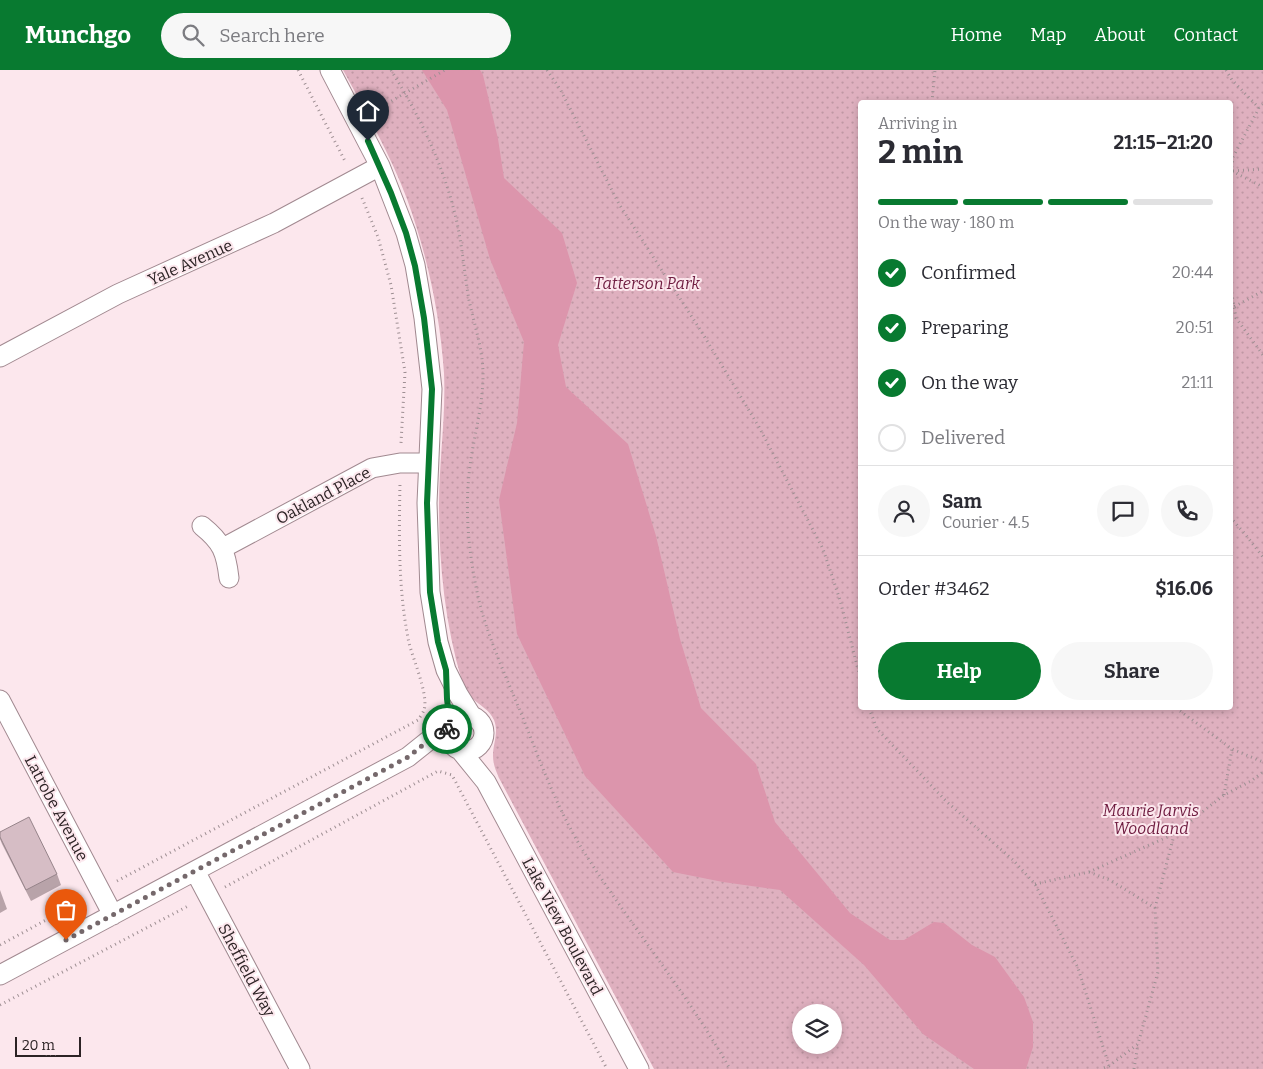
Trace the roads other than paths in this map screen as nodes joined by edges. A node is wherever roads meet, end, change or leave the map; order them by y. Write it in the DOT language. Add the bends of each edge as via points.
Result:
graph roads {
  1 [pos="330,70"];
  2 [pos="380,166"];
  3 [pos="0,357"];
  4 [pos="428,463"];
  5 [pos="202,526"];
  6 [pos="223,548"];
  7 [pos="229,578"];
  8 [pos="446,670"];
  9 [pos="0,700"];
  10 [pos="471,715"];
  11 [pos="453,737"];
  12 [pos="481,743"];
  13 [pos="486,782"];
  14 [pos="195,871"];
  15 [pos="113,915"];
  16 [pos="0,975"];
  17 [pos="300,1069"];
  18 [pos="639,1069"];
  1 -- 2 [label="street"];
  2 -- 3 [label="street, Yale Avenue" via="241,240 118,294"];
  2 -- 4 [label="street" via="406,233 420,290 432,389"];
  4 -- 6 [label="street, Oakland Place" via="372,468"];
  4 -- 8 [label="street" via="430,592"];
  5 -- 6 [label="street"];
  6 -- 7 [label="street"];
  8 -- 10 [label="street"];
  8 -- 11 [label="street"];
  9 -- 15 [label="street, Latrobe Avenue"];
  10 -- 11 [label="street" via="459,716"];
  10 -- 12 [label="street" via="484,726"];
  11 -- 12 [label="street" via="472,750"];
  11 -- 13 [label="street, Lake View Boulevard"];
  11 -- 14 [label="street" via="408,757"];
  12 -- 13 [label="street, Lake View Boulevard"];
  13 -- 18 [label="street, Lake View Boulevard"];
  14 -- 15 [label="street"];
  14 -- 17 [label="street, Sheffield Way"];
  15 -- 16 [label="street"];
}
